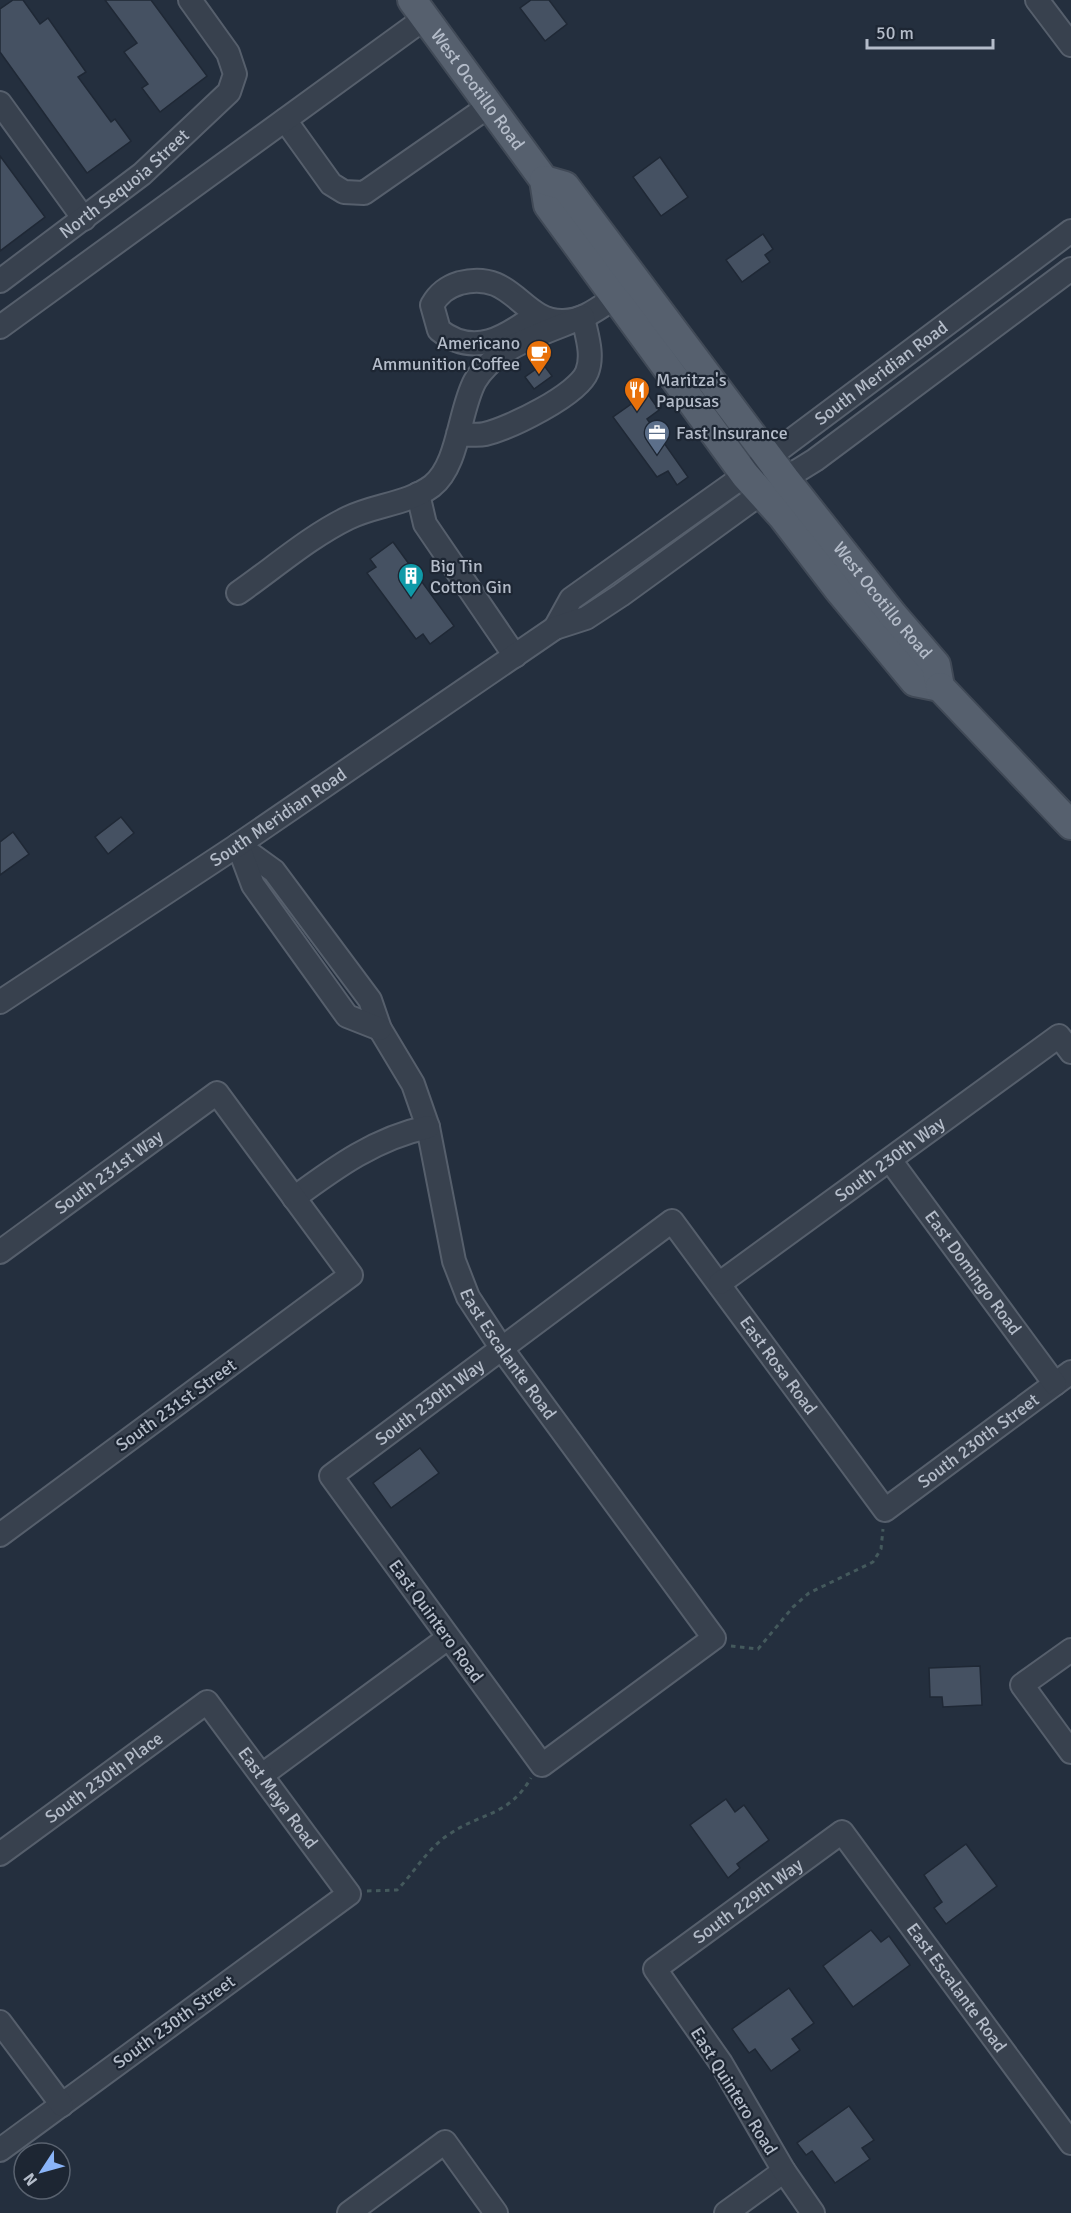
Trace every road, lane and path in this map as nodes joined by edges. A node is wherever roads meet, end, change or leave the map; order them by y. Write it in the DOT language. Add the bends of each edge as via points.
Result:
graph roads {
  1 [pos="190,0"];
  2 [pos="1037,0"];
  3 [pos="418,9"];
  4 [pos="1071,45"];
  5 [pos="0,103"];
  6 [pos="489,106"];
  7 [pos="285,120"];
  8 [pos="544,180"];
  9 [pos="84,219"];
  10 [pos="1071,231"];
  11 [pos="1071,269"];
  12 [pos="0,281"];
  13 [pos="617,296"];
  14 [pos="537,314"];
  15 [pos="583,317"];
  16 [pos="0,327"];
  17 [pos="458,434"];
  18 [pos="778,468"];
  19 [pos="753,484"];
  20 [pos="418,494"];
  21 [pos="238,592"];
  22 [pos="515,656"];
  23 [pos="940,687"];
  24 [pos="1071,825"];
  25 [pos="238,845"];
  26 [pos="0,1002"];
  27 [pos="1065,1044"];
  28 [pos="428,1127"];
  29 [pos="890,1160"];
  30 [pos="294,1198"];
  31 [pos="672,1221"];
  32 [pos="0,1252"];
  33 [pos="720,1283"];
  34 [pos="502,1349"];
  35 [pos="1063,1378"];
  36 [pos="331,1476"];
  37 [pos="885,1510"];
  38 [pos="0,1535"];
  39 [pos="448,1638"];
  40 [pos="714,1638"];
  41 [pos="1071,1650"];
  42 [pos="207,1702"];
  43 [pos="1071,1752"];
  44 [pos="542,1765"];
  45 [pos="262,1775"];
  46 [pos="842,1832"];
  47 [pos="0,1854"];
  48 [pos="349,1894"];
  49 [pos="655,1969"];
  50 [pos="0,2022"];
  51 [pos="62,2105"];
  52 [pos="1071,2143"];
  53 [pos="0,2150"];
  54 [pos="784,2171"];
  55 [pos="349,2213"];
  56 [pos="496,2213"];
  57 [pos="726,2213"];
  58 [pos="813,2213"];
  1 -- 9 [label="street, North Sequoia Street" via="228,52 235,74 229,92 142,174"];
  2 -- 4 [label="street"];
  3 -- 6 [label="main road, West Ocotillo Road"];
  3 -- 7 [label="street"];
  5 -- 9 [label="street"];
  6 -- 7 [label="street" via="364,193 344,192 331,184"];
  6 -- 8 [label="main road, West Ocotillo Road"];
  7 -- 16 [label="street"];
  8 -- 13 [label="main road, West Ocotillo Road" via="548,205"];
  8 -- 18 [label="main road, West Ocotillo Road" via="565,186"];
  9 -- 12 [label="street, North Sequoia Street"];
  10 -- 18 [label="street, South Meridian Road"];
  11 -- 18 [label="street, South Meridian Road" via="982,337"];
  13 -- 15 [label="street"];
  13 -- 19 [label="main road, West Ocotillo Road"];
  14 -- 15 [label="street" via="562,321"];
  15 -- 17 [label="street" via="519,344 484,369 475,382"];
  15 -- 17 [label="street" via="591,356 587,373 576,387 497,429 484,434"];
  17 -- 20 [label="street" via="447,467 433,485"];
  18 -- 19 [label="street, South Meridian Road"];
  18 -- 23 [label="main road, West Ocotillo Road" via="936,665"];
  19 -- 22 [label="street, South Meridian Road" via="571,599 555,628"];
  19 -- 23 [label="main road, West Ocotillo Road" via="915,682"];
  20 -- 21 [label="street" via="341,521"];
  20 -- 22 [label="street" via="425,524"];
  22 -- 25 [label="street, South Meridian Road"];
  23 -- 24 [label="main road"];
  25 -- 26 [label="street, South Meridian Road"];
  25 -- 28 [label="street, East Escalante Road" via="274,871 370,1000 380,1029 413,1084"];
  27 -- 29 [label="street, South 230th Way"];
  28 -- 30 [label="street" via="399,1133 367,1149"];
  28 -- 34 [label="street, East Escalante Road" via="454,1261 468,1297"];
  29 -- 33 [label="street, South 230th Way"];
  29 -- 35 [label="street, East Domingo Road"];
  30 -- 32 [label="street, South 231st Way" via="217,1093"];
  30 -- 38 [label="street, South 231st Street" via="351,1275"];
  31 -- 33 [label="street, East Rosa Road"];
  31 -- 34 [label="street, South 230th Way"];
  33 -- 37 [label="street, East Rosa Road"];
  34 -- 36 [label="street, South 230th Way"];
  34 -- 40 [label="street, East Escalante Road"];
  35 -- 37 [label="street, South 230th Street"];
  36 -- 39 [label="street, East Quintero Road"];
  37 -- 40 [label="path" via="881,1549 873,1562 809,1593 758,1648 736,1648"];
  39 -- 44 [label="street, East Quintero Road"];
  39 -- 45 [label="street"];
  40 -- 44 [label="street"];
  41 -- 43 [label="street" via="1022,1685"];
  42 -- 45 [label="street, East Maya Road"];
  42 -- 47 [label="street, South 230th Place"];
  44 -- 48 [label="path" via="512,1804 448,1834 397,1890"];
  45 -- 48 [label="street, East Maya Road"];
  46 -- 49 [label="street, South 229th Way"];
  46 -- 52 [label="street, East Escalante Road"];
  48 -- 51 [label="street, South 230th Street"];
  49 -- 54 [label="street, East Quintero Road" via="721,2063"];
  50 -- 51 [label="street"];
  51 -- 53 [label="street, South 230th Street"];
  54 -- 57 [label="street"];
  54 -- 58 [label="street, East Quintero Road"];
  55 -- 56 [label="street" via="445,2142"];
}
